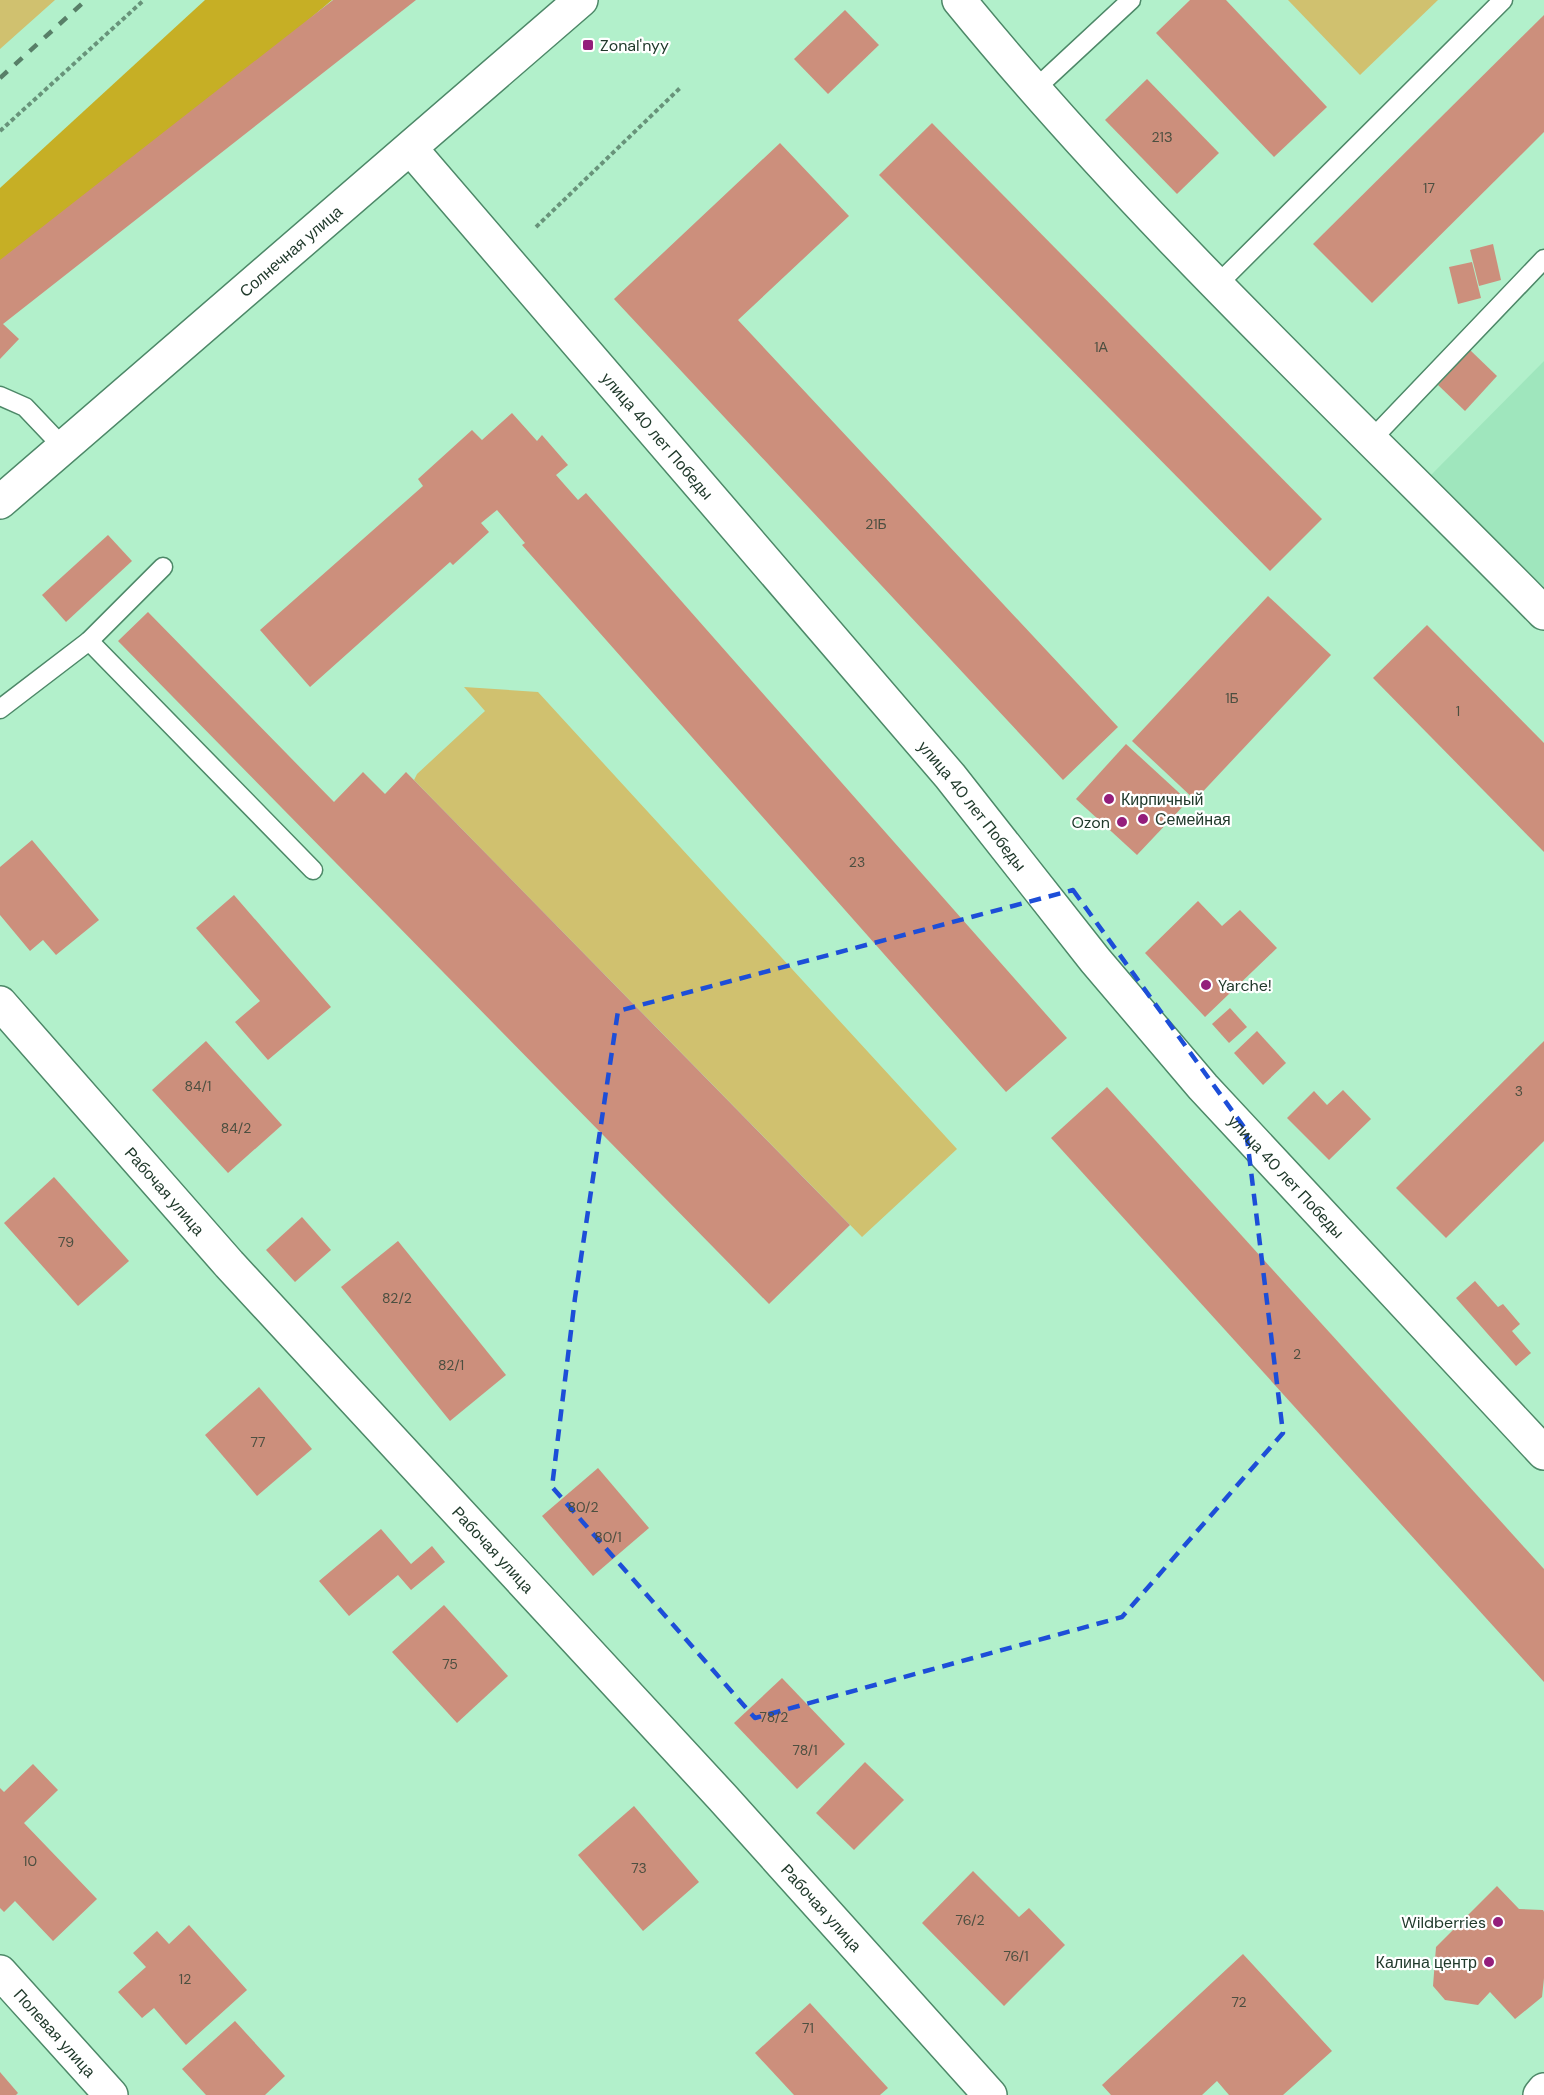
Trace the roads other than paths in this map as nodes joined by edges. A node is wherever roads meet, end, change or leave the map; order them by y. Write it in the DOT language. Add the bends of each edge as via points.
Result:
graph roads {
  1 [pos="581,0"];
  2 [pos="959,0"];
  3 [pos="1131,0"];
  4 [pos="1503,0"];
  5 [pos="1034,90"];
  6 [pos="411,149"];
  7 [pos="1544,259"];
  8 [pos="1217,285"];
  9 [pos="0,396"];
  10 [pos="1372,439"];
  11 [pos="63,447"];
  12 [pos="0,502"];
  13 [pos="163,567"];
  14 [pos="1544,613"];
  15 [pos="89,641"];
  16 [pos="0,710"];
  17 [pos="313,870"];
  18 [pos="0,1003"];
  19 [pos="1544,1452"];
  20 [pos="0,1972"];
  21 [pos="1544,2090"];
  22 [pos="111,2095"];
  23 [pos="990,2095"];
  24 [pos="1540,2095"];
  1 -- 6 [label="street, Солнечная улица"];
  2 -- 5 [label="street"];
  3 -- 5 [label="lane"];
  4 -- 8 [label="lane"];
  5 -- 8 [label="street"];
  6 -- 11 [label="street, Солнечная улица"];
  6 -- 19 [label="street, улица 40 лет Победы" via="950,776 1095,960 1203,1088"];
  7 -- 10 [label="lane"];
  8 -- 10 [label="street"];
  9 -- 11 [label="lane" via="25,407"];
  10 -- 14 [label="street"];
  11 -- 12 [label="street, Солнечная улица"];
  13 -- 15 [label="lane"];
  15 -- 16 [label="lane"];
  15 -- 17 [label="lane"];
  18 -- 23 [label="street, Рабочая улица" via="229,1264 722,1797"];
  20 -- 22 [label="street, Полевая улица"];
  21 -- 24 [label="street"];
}
